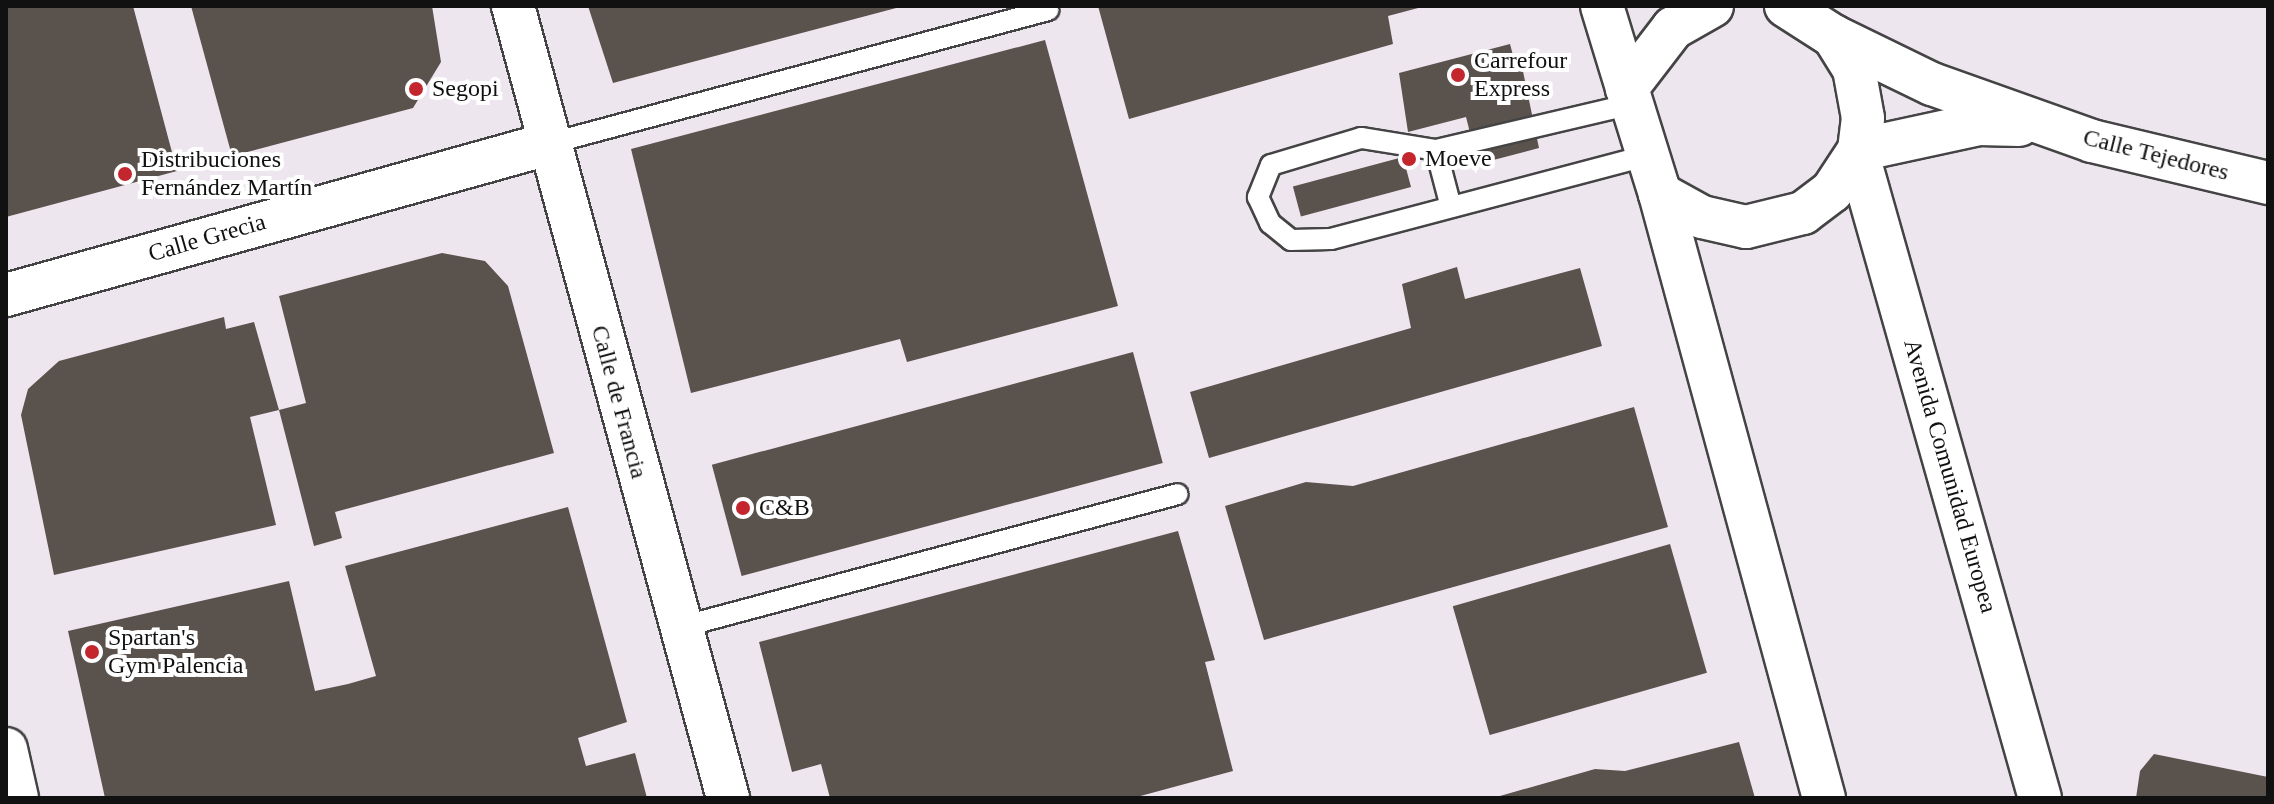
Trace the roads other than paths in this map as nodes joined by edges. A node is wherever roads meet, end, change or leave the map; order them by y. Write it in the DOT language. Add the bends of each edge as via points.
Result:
graph roads {
  1 [pos="513,6"];
  2 [pos="1602,6"];
  3 [pos="1712,6"];
  4 [pos="1786,6"];
  5 [pos="1048,10"];
  6 [pos="1833,36"];
  7 [pos="1629,96"];
  8 [pos="2045,125"];
  9 [pos="548,144"];
  10 [pos="1436,150"];
  11 [pos="1858,152"];
  12 [pos="1648,155"];
  13 [pos="2268,183"];
  14 [pos="1660,194"];
  15 [pos="1451,207"];
  16 [pos="6,295"];
  17 [pos="1178,494"];
  18 [pos="681,627"];
  19 [pos="6,749"];
  20 [pos="17,798"];
  21 [pos="728,798"];
  22 [pos="1824,798"];
  23 [pos="2040,798"];
  1 -- 9 [label="street, Calle de Francia"];
  2 -- 7 [label="street"];
  3 -- 7 [label="street" via="1673,28"];
  4 -- 6 [label="street, Calle Tejedores"];
  5 -- 9 [label="lane"];
  6 -- 8 [label="street, Calle Tejedores" via="1932,84"];
  6 -- 11 [label="street" via="1854,69 1863,118"];
  7 -- 10 [label="lane"];
  7 -- 12 [label="street"];
  8 -- 11 [label="street, Calle Tejedores" via="1979,124"];
  8 -- 13 [label="street, Calle Tejedores"];
  9 -- 16 [label="street, Calle Grecia"];
  9 -- 18 [label="street, Calle de Francia"];
  10 -- 15 [label="lane"];
  10 -- 15 [label="lane" via="1361,138 1271,165 1258,197 1270,223 1291,240 1331,239"];
  11 -- 14 [label="street" via="1832,191 1803,213 1746,227 1702,217"];
  11 -- 23 [label="street, Avenida Comunidad Europea"];
  12 -- 14 [label="street"];
  12 -- 15 [label="lane"];
  14 -- 22 [label="street"];
  17 -- 18 [label="lane"];
  18 -- 21 [label="street, Calle de Francia"];
  19 -- 20 [label="street"];
}
